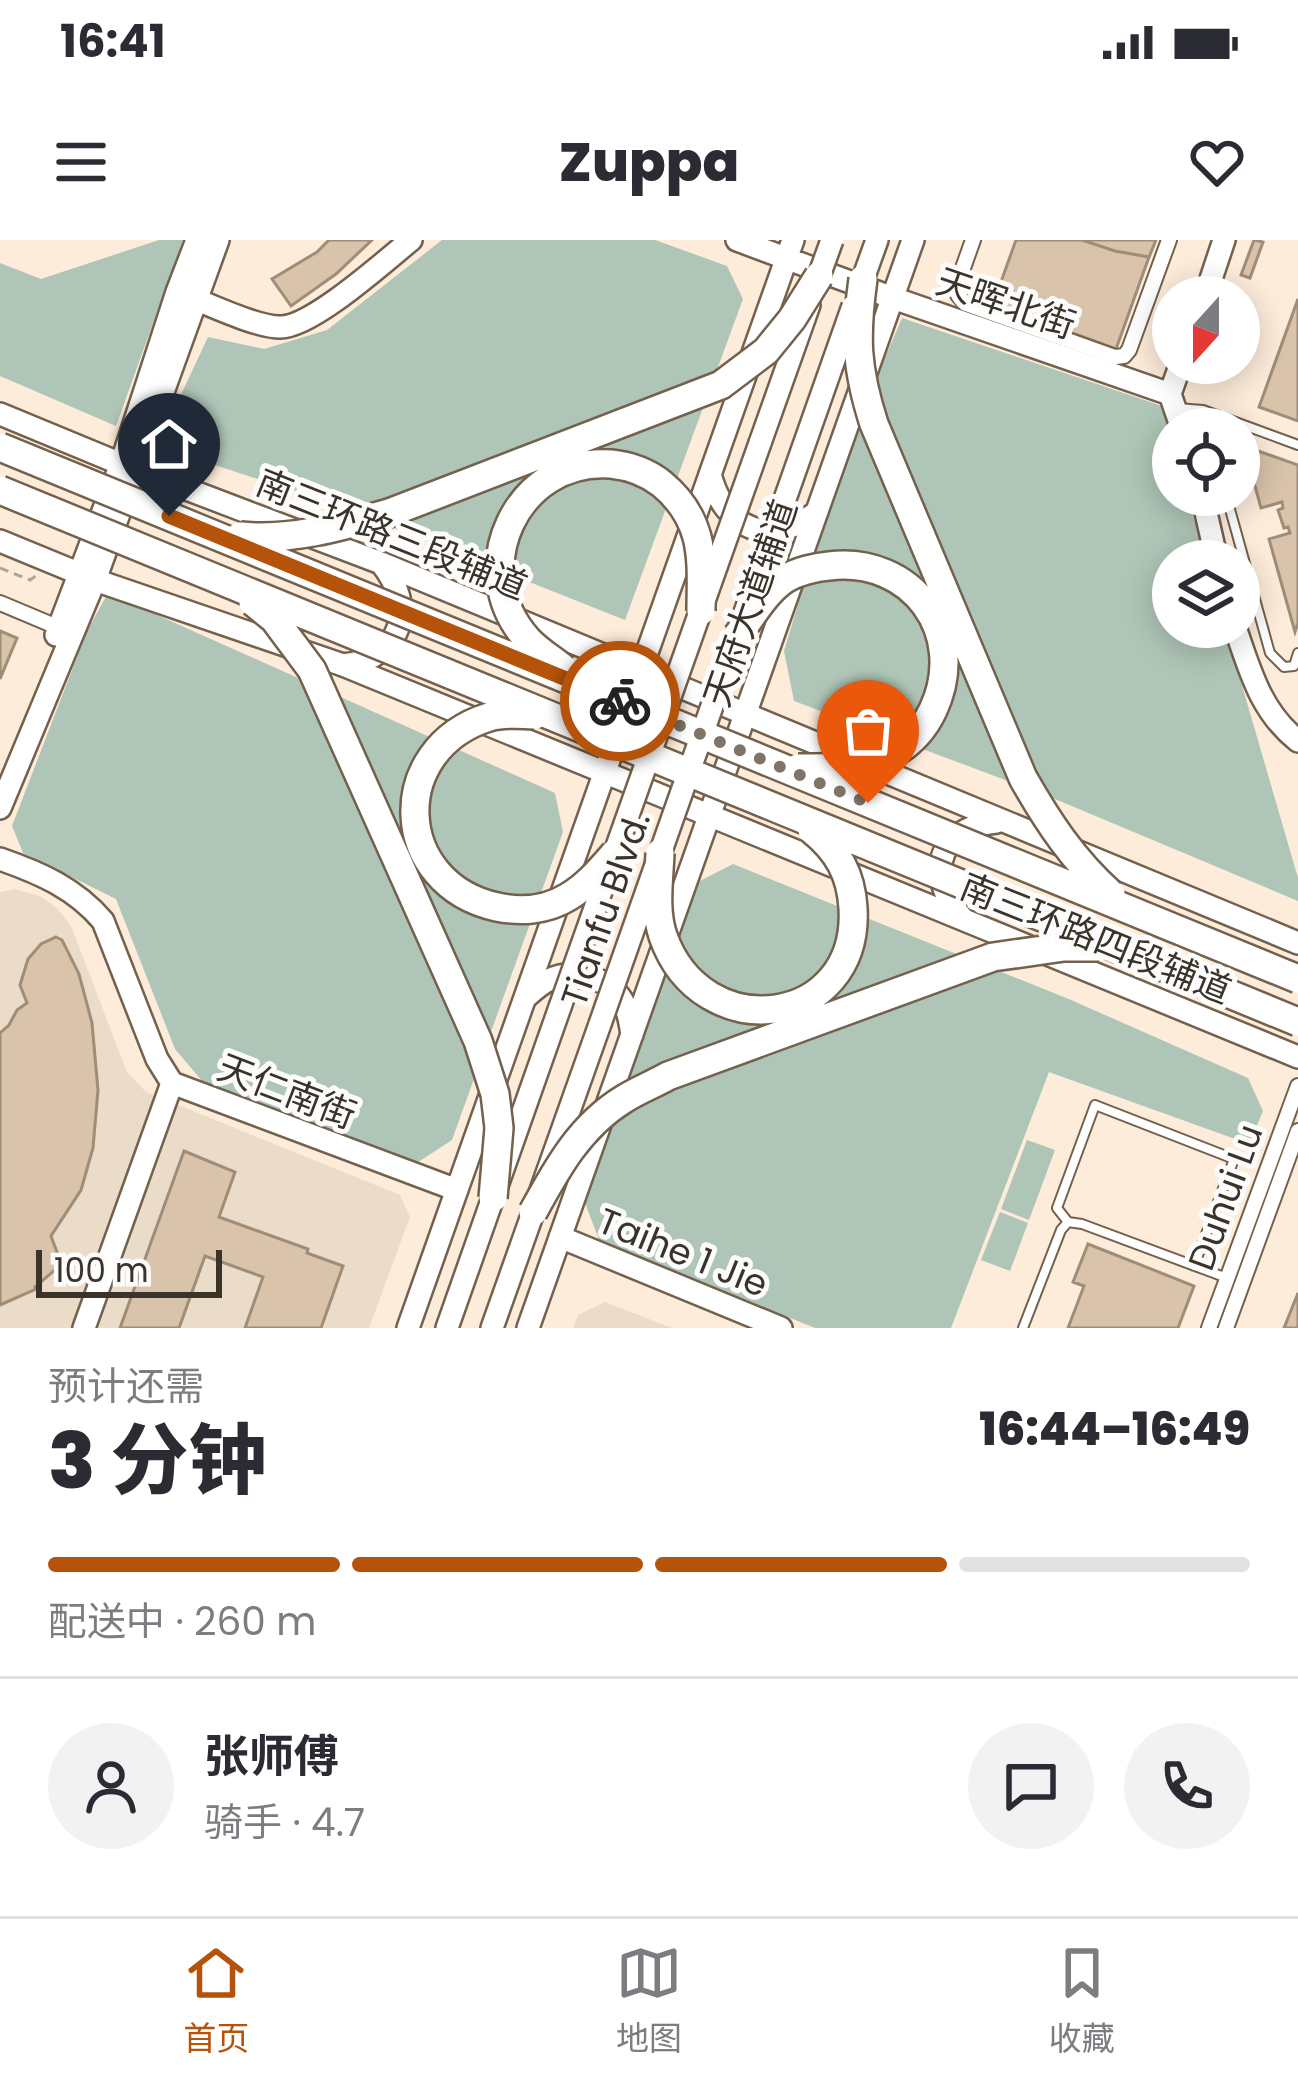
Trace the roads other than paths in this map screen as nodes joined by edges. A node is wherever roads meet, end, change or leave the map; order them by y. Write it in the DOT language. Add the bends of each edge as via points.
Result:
graph roads {
  1 [pos="197,240"];
  2 [pos="218,240"];
  3 [pos="411,240"];
  4 [pos="737,240"];
  5 [pos="832,240"];
  6 [pos="877,240"];
  7 [pos="913,240"];
  8 [pos="973,240"];
  9 [pos="1169,240"];
  10 [pos="1224,240"];
  11 [pos="790,249"];
  12 [pos="819,276"];
  13 [pos="1211,276"];
  14 [pos="863,279"];
  15 [pos="186,296"];
  16 [pos="892,298"];
  17 [pos="1171,408"];
  18 [pos="0,414"];
  19 [pos="1260,431"];
  20 [pos="1298,445"];
  21 [pos="0,447"];
  22 [pos="129,466"];
  23 [pos="710,473"];
  24 [pos="0,490"];
  25 [pos="817,511"];
  26 [pos="1232,516"];
  27 [pos="211,533"];
  28 [pos="0,541"];
  29 [pos="381,563"];
  30 [pos="88,576"];
  31 [pos="230,584"];
  32 [pos="0,604"];
  33 [pos="700,610"];
  34 [pos="65,630"];
  35 [pos="737,636"];
  36 [pos="1243,648"];
  37 [pos="1298,653"];
  38 [pos="343,664"];
  39 [pos="639,670"];
  40 [pos="585,687"];
  41 [pos="746,714"];
  42 [pos="553,716"];
  43 [pos="1298,741"];
  44 [pos="782,768"];
  45 [pos="603,771"];
  46 [pos="0,773"];
  47 [pos="0,808"];
  48 [pos="710,815"];
  49 [pos="794,816"];
  50 [pos="1004,821"];
  51 [pos="615,853"];
  52 [pos="660,854"];
  53 [pos="0,859"];
  54 [pos="1127,909"];
  55 [pos="963,919"];
  56 [pos="1298,943"];
  57 [pos="1114,946"];
  58 [pos="1298,979"];
  59 [pos="524,998"];
  60 [pos="1298,1022"];
  61 [pos="632,1036"];
  62 [pos="1298,1057"];
  63 [pos="172,1083"];
  64 [pos="1298,1086"];
  65 [pos="1298,1130"];
  66 [pos="457,1190"];
  67 [pos="493,1198"];
  68 [pos="533,1212"];
  69 [pos="1068,1222"];
  70 [pos="560,1237"];
  71 [pos="1194,1266"];
  72 [pos="1227,1278"];
  73 [pos="84,1328"];
  74 [pos="408,1328"];
  75 [pos="447,1328"];
  76 [pos="492,1328"];
  77 [pos="528,1328"];
  78 [pos="781,1328"];
  79 [pos="1023,1328"];
  80 [pos="1209,1328"];
  81 [pos="1226,1328"];
  1 -- 15 [label="street"];
  2 -- 15 [label="street"];
  3 -- 15 [label="street" via="310,319 280,328"];
  4 -- 11 [label="street, 天晖北街"];
  5 -- 12 [label="street, Tianfu Blvd., bridge"];
  6 -- 14 [label="street, Tianfu Blvd."];
  7 -- 16 [label="street, 天府大道辅道"];
  8 -- 9 [label="street" via="958,282 966,304 1115,357 1129,350"];
  10 -- 13 [label="street"];
  11 -- 16 [label="street, 天晖北街"];
  11 -- 23 [label="street"];
  12 -- 27 [label="highway, bridge" via="766,351 721,385 353,524 267,539"];
  12 -- 33 [label="street, Tianfu Blvd., bridge"];
  14 -- 35 [label="street, Tianfu Blvd., bridge"];
  14 -- 54 [label="highway, bridge" via="857,356 883,445 1048,824"];
  15 -- 22 [label="street"];
  16 -- 17 [label="street, 天晖北街"];
  16 -- 25 [label="street, 天府大道辅道"];
  18 -- 22 [label="street, 南三环路三段辅道"];
  19 -- 20 [label="lane"];
  21 -- 27 [label="highway, bridge"];
  22 -- 29 [label="street, 南三环路三段辅道"];
  22 -- 30 [label="street"];
  23 -- 25 [label="street" via="724,509 759,530 786,530"];
  23 -- 39 [label="street"];
  24 -- 31 [label="highway, bridge"];
  25 -- 41 [label="street, 天府大道辅道"];
  26 -- 37 [label="lane" via="1270,653 1284,667 1294,666"];
  27 -- 40 [label="highway, bridge"];
  28 -- 30 [label="street"];
  29 -- 38 [label="street" via="402,601 398,625 377,656"];
  29 -- 39 [label="street, 南三环路三段辅道"];
  30 -- 34 [label="street"];
  30 -- 38 [label="street"];
  31 -- 42 [label="highway, bridge"];
  31 -- 67 [label="highway, bridge" via="274,619 312,670 478,1041 499,1128"];
  32 -- 34 [label="street"];
  33 -- 40 [label="highway, bridge" via="696,534 677,496 625,466 587,463 556,474 526,496 509,524 500,582 527,639"];
  33 -- 51 [label="street, Tianfu Blvd., bridge"];
  34 -- 46 [label="street"];
  34 -- 47 [label="street"];
  35 -- 44 [label="highway, bridge" via="785,579 849,563 904,582 930,608 941,635 940,693 919,733 898,750 851,766"];
  35 -- 52 [label="street, Tianfu Blvd., bridge"];
  36 -- 43 [label="street" via="1264,703"];
  38 -- 45 [label="street"];
  39 -- 41 [label="street, 南三环路三段辅道"];
  39 -- 45 [label="street"];
  40 -- 44 [label="highway, bridge"];
  41 -- 48 [label="street, 天府大道辅道"];
  41 -- 50 [label="street, 南三环路三段辅道"];
  42 -- 49 [label="highway, bridge"];
  42 -- 51 [label="highway, bridge" via="492,716 437,748 414,801 416,835 452,888 509,910 567,898"];
  44 -- 54 [label="highway, bridge"];
  45 -- 48 [label="street, 南三环路四段辅道"];
  45 -- 59 [label="street"];
  48 -- 55 [label="street, 南三环路四段辅道"];
  48 -- 61 [label="street, 天府大道辅道"];
  49 -- 52 [label="highway, bridge" via="842,862 854,927 835,975 815,993 768,1012 716,1000 677,966 658,910"];
  49 -- 57 [label="highway, bridge"];
  50 -- 55 [label="street" via="962,831 941,862 941,882"];
  50 -- 56 [label="street, 南三环路三段辅道"];
  51 -- 67 [label="street, Tianfu Blvd., bridge"];
  52 -- 68 [label="street, Tianfu Blvd., bridge"];
  53 -- 63 [label="street, 天仁南街" via="67,888 103,921"];
  54 -- 58 [label="highway, bridge"];
  55 -- 62 [label="street, 南三环路四段辅道"];
  57 -- 60 [label="highway, bridge"];
  57 -- 68 [label="highway, bridge" via="993,957 668,1076 589,1127"];
  59 -- 61 [label="street" via="548,980 587,976 621,998"];
  59 -- 66 [label="street"];
  61 -- 70 [label="street, 天府大道辅道"];
  63 -- 66 [label="street, 天仁南街"];
  63 -- 73 [label="street"];
  64 -- 72 [label="street, Duhui Lu"];
  65 -- 81 [label="street, Duhui Lu"];
  66 -- 74 [label="street"];
  67 -- 75 [label="street, Tianfu Blvd."];
  68 -- 76 [label="street, Tianfu Blvd."];
  69 -- 71 [label="lane"];
  69 -- 71 [label="lane" via="1058,1208 1095,1105 1234,1159"];
  69 -- 79 [label="lane"];
  70 -- 77 [label="street, 天府大道辅道"];
  70 -- 78 [label="street, Taihe 1 Jie"];
  71 -- 72 [label="lane"];
  72 -- 80 [label="street, Duhui Lu"];
}
